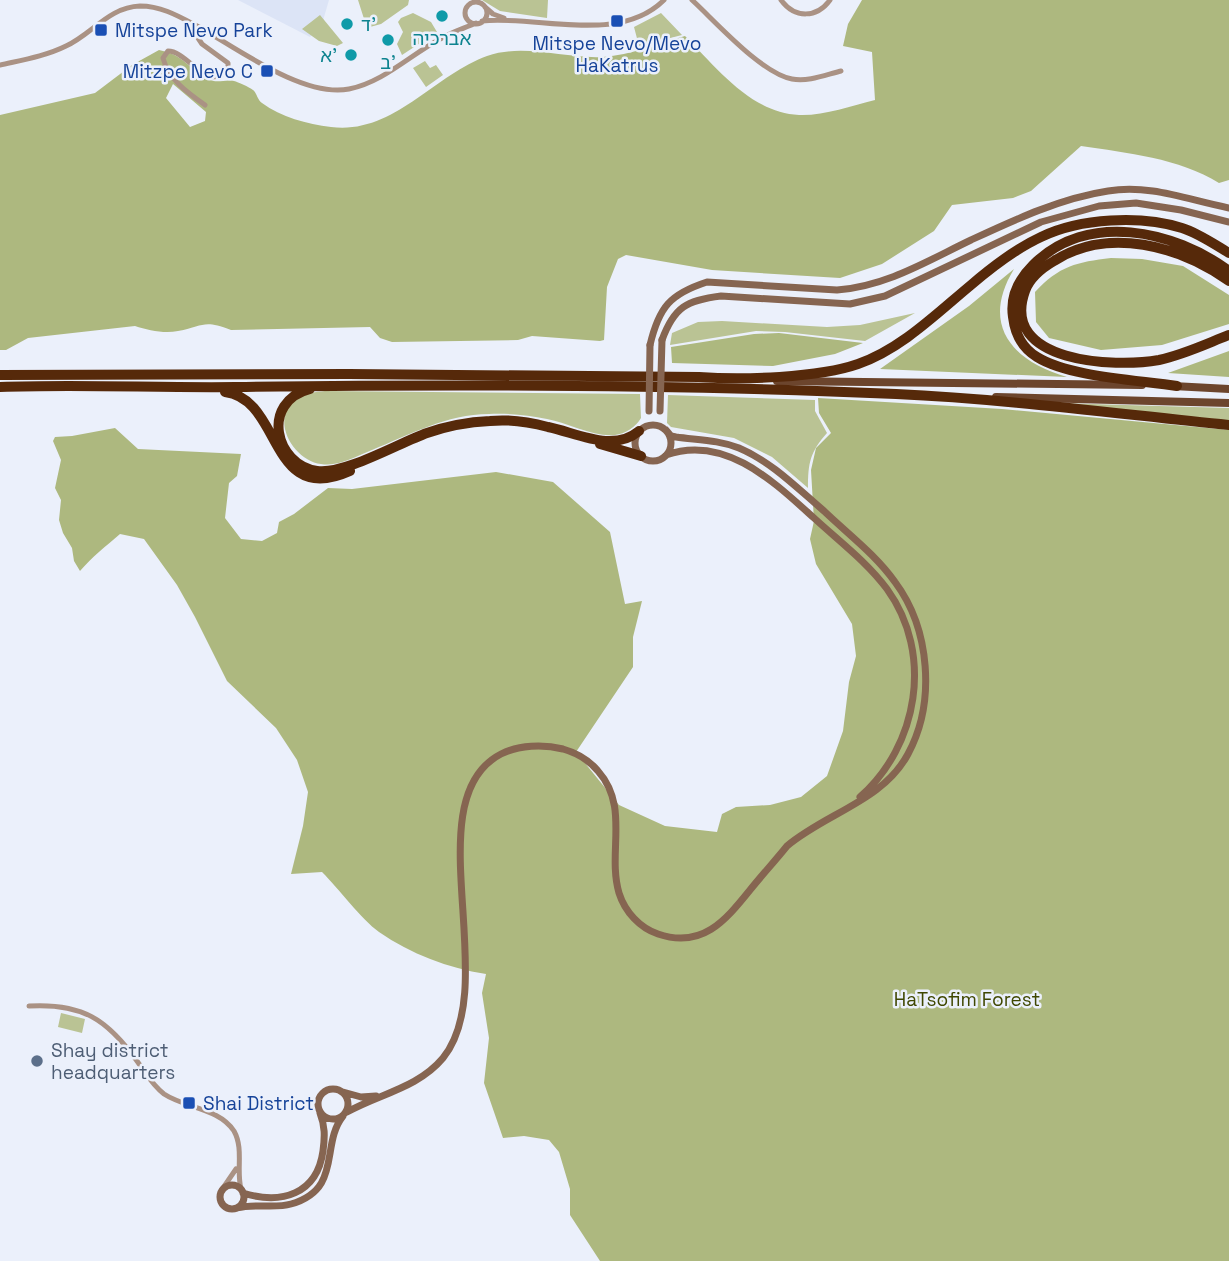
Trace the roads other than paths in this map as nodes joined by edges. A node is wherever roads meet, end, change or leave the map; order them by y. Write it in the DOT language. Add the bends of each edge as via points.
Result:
graph roads {
  1 [pos="461,0"];
  2 [pos="664,0"];
  3 [pos="692,0"];
  4 [pos="782,0"];
  5 [pos="830,0"];
  6 [pos="478,3"];
  7 [pos="466,14"];
  8 [pos="510,20"];
  9 [pos="479,22"];
  10 [pos="201,28"];
  11 [pos="455,32"];
  12 [pos="0,65"];
  13 [pos="841,71"];
  14 [pos="205,105"];
  15 [pos="1229,208"];
  16 [pos="1229,222"];
  17 [pos="1229,253"];
  18 [pos="1229,271"];
  19 [pos="1229,281"];
  20 [pos="1229,335"];
  21 [pos="0,375"];
  22 [pos="731,379"];
  23 [pos="364,385"];
  24 [pos="1177,386"];
  25 [pos="0,387"];
  26 [pos="197,388"];
  27 [pos="1229,389"];
  28 [pos="898,394"];
  29 [pos="1229,403"];
  30 [pos="1229,425"];
  31 [pos="642,428"];
  32 [pos="664,429"];
  33 [pos="570,432"];
  34 [pos="392,448"];
  35 [pos="666,455"];
  36 [pos="641,456"];
  37 [pos="843,810"];
  38 [pos="29,1006"];
  39 [pos="341,1091"];
  40 [pos="390,1093"];
  41 [pos="320,1113"];
  42 [pos="345,1114"];
  43 [pos="239,1163"];
  44 [pos="223,1188"];
  45 [pos="242,1191"];
  46 [pos="237,1208"];
  1 -- 7 [label="street"];
  2 -- 8 [label="street" via="617,24"];
  3 -- 13 [label="street" via="755,58 783,76 802,79"];
  4 -- 5 [label="street" via="794,12 810,15"];
  6 -- 7 [label="street" via="468,5"];
  6 -- 8 [label="street"];
  6 -- 9 [label="street" via="486,12"];
  7 -- 9 [label="street" via="470,21"];
  7 -- 11 [label="street"];
  8 -- 9 [label="street"];
  9 -- 11 [label="street"];
  10 -- 11 [label="street" via="290,78 315,88 339,90 368,83"];
  10 -- 12 [label="street" via="163,9 132,7 104,19 69,45"];
  10 -- 14 [label="street" via="200,43 228,63 224,74 204,74 177,51 169,51 163,58 179,86"];
  15 -- 31 [label="street, bridge" via="1148,190 1109,190 1030,214 919,267 858,288 707,282 688,288 673,297 659,316 650,345 649,411"];
  16 -- 32 [label="street, bridge" via="1136,204 1099,206 1041,222 885,296 850,304 701,298 671,316 662,340 660,411"];
  17 -- 22 [label="highway" via="1183,228 1148,221 1088,223 1044,235 1021,247 906,338 858,364"];
  18 -- 24 [label="highway" via="1170,239 1105,233 1056,248 1035,262 1016,288 1012,314 1017,334 1038,358 1070,369"];
  19 -- 20 [label="highway" via="1178,253 1130,243 1094,244 1070,251 1041,270 1025,289 1022,307 1027,331 1037,342 1084,359 1158,360"];
  21 -- 22 [label="highway"];
  22 -- 24 [label="main road"];
  23 -- 26 [label="highway"];
  23 -- 28 [label="highway"];
  23 -- 34 [label="highway" via="312,389 289,399 279,421 284,447 299,464 317,471"];
  24 -- 27 [label="main road"];
  25 -- 26 [label="highway"];
  26 -- 34 [label="highway" via="241,396 256,410 290,466 308,476 339,476"];
  28 -- 29 [label="main road"];
  28 -- 30 [label="highway"];
  31 -- 32 [label="street" via="654,425"];
  31 -- 33 [label="highway" via="617,442"];
  31 -- 36 [label="street" via="635,446"];
  32 -- 35 [label="street" via="671,445"];
  32 -- 37 [label="street" via="671,436 738,448 782,475 865,548 908,602 923,647 925,694 919,725 909,752 892,776"];
  33 -- 34 [label="highway" via="490,421 442,428"];
  33 -- 36 [label="highway"];
  35 -- 36 [label="street" via="656,460"];
  35 -- 37 [label="street" via="681,450 708,451 752,468 857,556 898,607 912,649 912,709 893,759 871,788"];
  37 -- 40 [label="street" via="787,846 715,928 692,938 671,938 646,928 622,901 615,805 598,770 584,758 549,747 522,747 499,755 474,780 463,813 465,995 456,1035 436,1065"];
  38 -- 43 [label="street" via="66,1007 108,1026 156,1087 227,1123 239,1144"];
  39 -- 40 [label="street" via="361,1097"];
  39 -- 41 [label="street" via="323,1092 317,1102"];
  39 -- 42 [label="street" via="348,1099"];
  40 -- 42 [label="street"];
  41 -- 42 [label="street" via="333,1120"];
  41 -- 45 [label="street" via="325,1139 320,1168 311,1182 284,1197"];
  42 -- 46 [label="street" via="334,1130 323,1180 309,1195 285,1205"];
  43 -- 44 [label="street"];
  43 -- 45 [label="street"];
  44 -- 45 [label="street" via="230,1185"];
  44 -- 46 [label="street" via="223,1206"];
  45 -- 46 [label="street" via="244,1200"];
}
